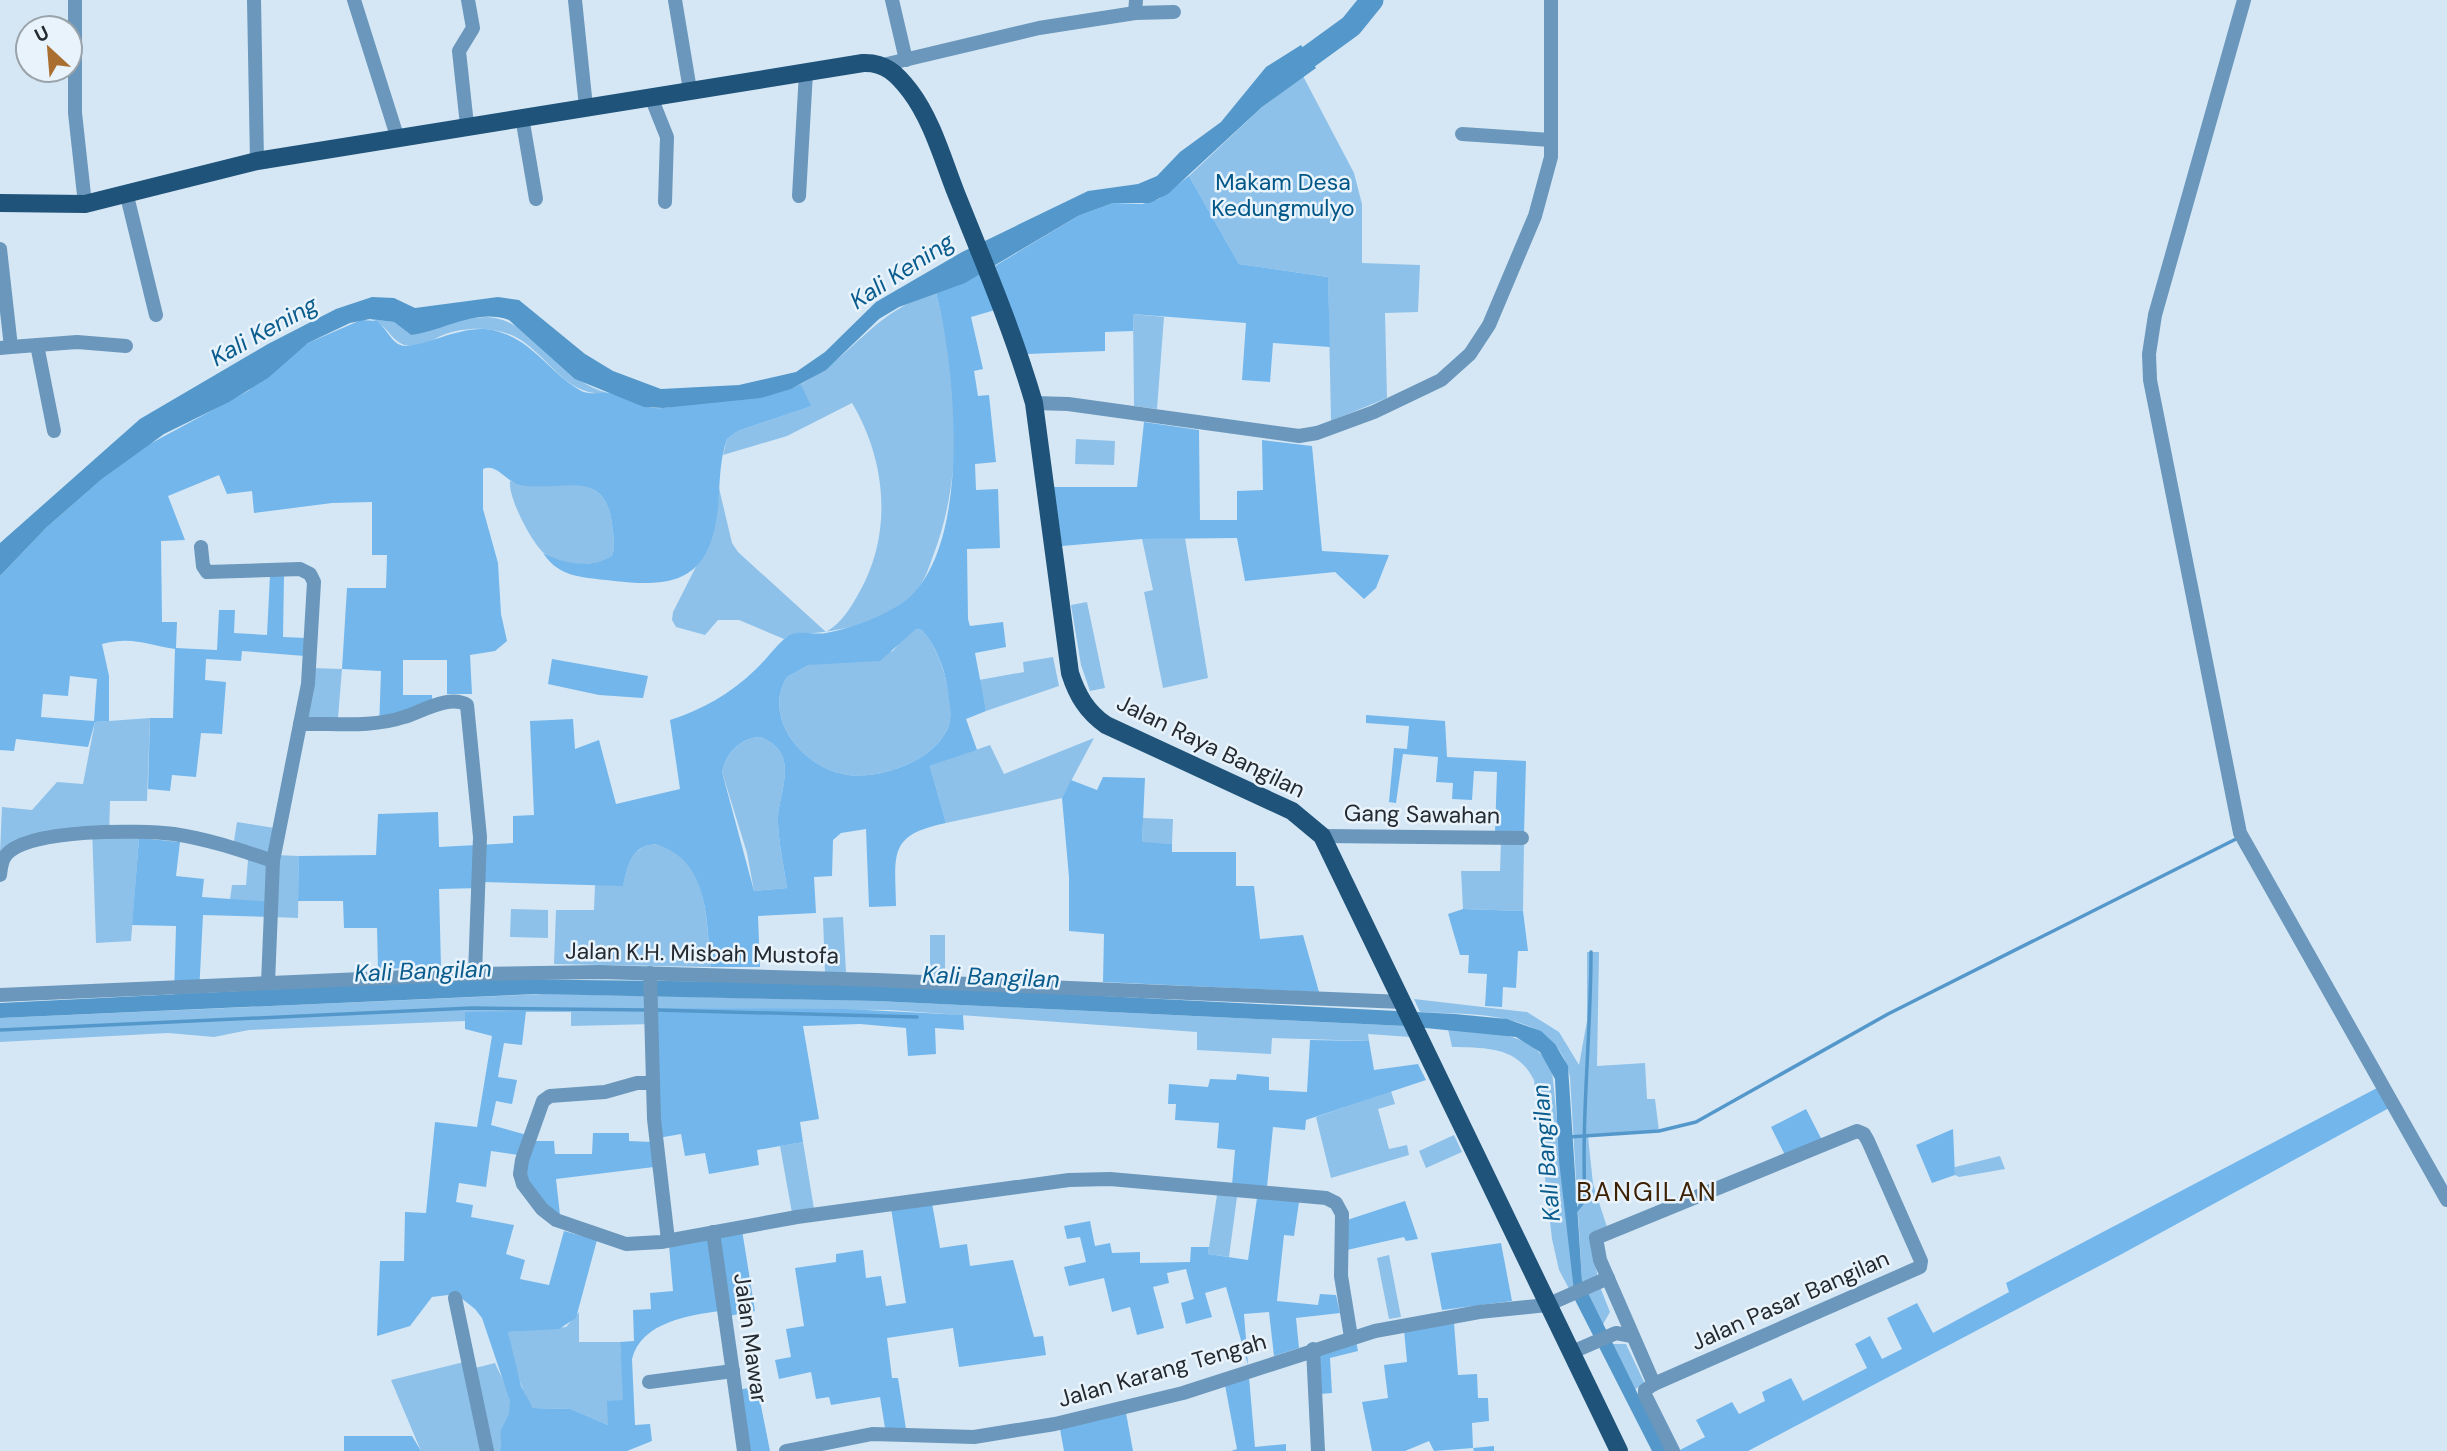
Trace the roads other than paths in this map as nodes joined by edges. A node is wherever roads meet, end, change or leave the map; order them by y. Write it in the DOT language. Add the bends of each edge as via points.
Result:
graph roads {
  1 [pos="75,0"];
  2 [pos="254,0"];
  3 [pos="354,0"];
  4 [pos="468,0"];
  5 [pos="575,0"];
  6 [pos="675,0"];
  7 [pos="892,0"];
  8 [pos="1551,0"];
  9 [pos="2244,0"];
  10 [pos="1135,7"];
  11 [pos="1174,12"];
  12 [pos="906,60"];
  13 [pos="883,65"];
  14 [pos="806,72"];
  15 [pos="690,90"];
  16 [pos="651,97"];
  17 [pos="586,107"];
  18 [pos="522,117"];
  19 [pos="467,125"];
  20 [pos="1462,134"];
  21 [pos="397,136"];
  22 [pos="1551,140"];
  23 [pos="257,161"];
  24 [pos="127,196"];
  25 [pos="799,196"];
  26 [pos="536,199"];
  27 [pos="665,202"];
  28 [pos="0,203"];
  29 [pos="85,204"];
  30 [pos="0,249"];
  31 [pos="156,316"];
  32 [pos="37,345"];
  33 [pos="126,346"];
  34 [pos="5,348"];
  35 [pos="1034,403"];
  36 [pos="54,431"];
  37 [pos="201,547"];
  38 [pos="300,724"];
  39 [pos="1322,836"];
  40 [pos="1522,838"];
  41 [pos="273,860"];
  42 [pos="0,875"];
  43 [pos="475,974"];
  44 [pos="650,975"];
  45 [pos="268,983"];
  46 [pos="0,995"];
  47 [pos="1404,1005"];
  48 [pos="651,1083"];
  49 [pos="2447,1200"];
  50 [pos="713,1231"];
  51 [pos="668,1240"];
  52 [pos="1608,1278"];
  53 [pos="454,1298"];
  54 [pos="1547,1305"];
  55 [pos="1624,1316"];
  56 [pos="1613,1334"];
  57 [pos="1632,1336"];
  58 [pos="1351,1337"];
  59 [pos="1313,1349"];
  60 [pos="1570,1353"];
  61 [pos="733,1371"];
  62 [pos="649,1382"];
  63 [pos="1654,1384"];
  64 [pos="487,1451"];
  65 [pos="744,1451"];
  66 [pos="786,1451"];
  67 [pos="1318,1451"];
  68 [pos="1619,1451"];
  69 [pos="1674,1451"];
  1 -- 29 [label="street" via="75,113"];
  2 -- 23 [label="street"];
  3 -- 21 [label="street"];
  4 -- 19 [label="street" via="473,28 459,51"];
  5 -- 17 [label="street"];
  6 -- 15 [label="street"];
  7 -- 12 [label="street"];
  8 -- 22 [label="street"];
  9 -- 49 [label="street" via="2155,315 2150,380 2240,833"];
  10 -- 11 [label="street"];
  10 -- 12 [label="street"];
  12 -- 13 [label="street"];
  13 -- 14 [label="main road" via="863,63"];
  13 -- 35 [label="main road, Jalan Raya Bangilan" via="912,93 928,123 992,281"];
  14 -- 15 [label="main road"];
  14 -- 25 [label="street"];
  15 -- 16 [label="main road"];
  16 -- 17 [label="main road"];
  16 -- 27 [label="street" via="667,137"];
  17 -- 18 [label="main road"];
  18 -- 19 [label="main road"];
  18 -- 26 [label="street"];
  19 -- 21 [label="main road"];
  20 -- 22 [label="street"];
  21 -- 23 [label="main road"];
  22 -- 35 [label="street" via="1535,216 1489,325 1463,362 1423,391 1299,436"];
  23 -- 24 [label="main road"];
  24 -- 29 [label="main road"];
  24 -- 31 [label="street"];
  28 -- 29 [label="main road"];
  30 -- 34 [label="street"];
  32 -- 33 [label="street"];
  32 -- 34 [label="street"];
  32 -- 36 [label="street"];
  35 -- 39 [label="main road, Jalan Raya Bangilan" via="1070,673 1079,697 1106,725 1292,811"];
  37 -- 38 [label="street" via="207,572 300,569 312,577 311,657"];
  38 -- 41 [label="street"];
  38 -- 43 [label="street" via="374,723 455,701 467,705 480,837"];
  39 -- 40 [label="street, Gang Sawahan"];
  39 -- 47 [label="main road, Jalan Raya Bangilan"];
  41 -- 42 [label="street" via="173,834 86,833 16,848 3,859"];
  41 -- 45 [label="street"];
  43 -- 44 [label="street, Jalan K.H. Misbah Mustofa"];
  43 -- 45 [label="street, Jalan K.H. Misbah Mustofa"];
  44 -- 47 [label="street, Jalan K.H. Misbah Mustofa"];
  44 -- 48 [label="street"];
  45 -- 46 [label="street, Jalan K.H. Misbah Mustofa"];
  47 -- 54 [label="main road, Jalan Raya Bangilan"];
  48 -- 51 [label="street"];
  48 -- 51 [label="street" via="546,1098 520,1174 535,1201 556,1220 626,1244"];
  50 -- 51 [label="street"];
  50 -- 58 [label="street" via="1069,1180 1110,1179 1326,1198 1336,1203 1342,1214 1341,1276"];
  50 -- 61 [label="street, Jalan Mawar"];
  52 -- 54 [label="street, Jalan Karang Tengah"];
  52 -- 55 [label="street, Jalan Pasar Bangilan"];
  52 -- 63 [label="street, Jalan Pasar Bangilan" via="1595,1245 1599,1236 1861,1131 1921,1261 1920,1267"];
  53 -- 64 [label="street"];
  54 -- 58 [label="street, Jalan Karang Tengah" via="1421,1321"];
  54 -- 60 [label="main road, Jalan Raya Bangilan"];
  55 -- 56 [label="street"];
  55 -- 57 [label="street, Jalan Pasar Bangilan"];
  56 -- 57 [label="street"];
  56 -- 60 [label="street"];
  57 -- 63 [label="street, Jalan Pasar Bangilan"];
  58 -- 59 [label="street, Jalan Karang Tengah"];
  59 -- 66 [label="street, Jalan Karang Tengah" via="1194,1390 1055,1424 966,1438 873,1434"];
  59 -- 67 [label="street"];
  60 -- 68 [label="main road, Jalan Raya Bangilan"];
  61 -- 62 [label="street"];
  61 -- 65 [label="street, Jalan Mawar"];
  63 -- 69 [label="street" via="1645,1395"];
}
